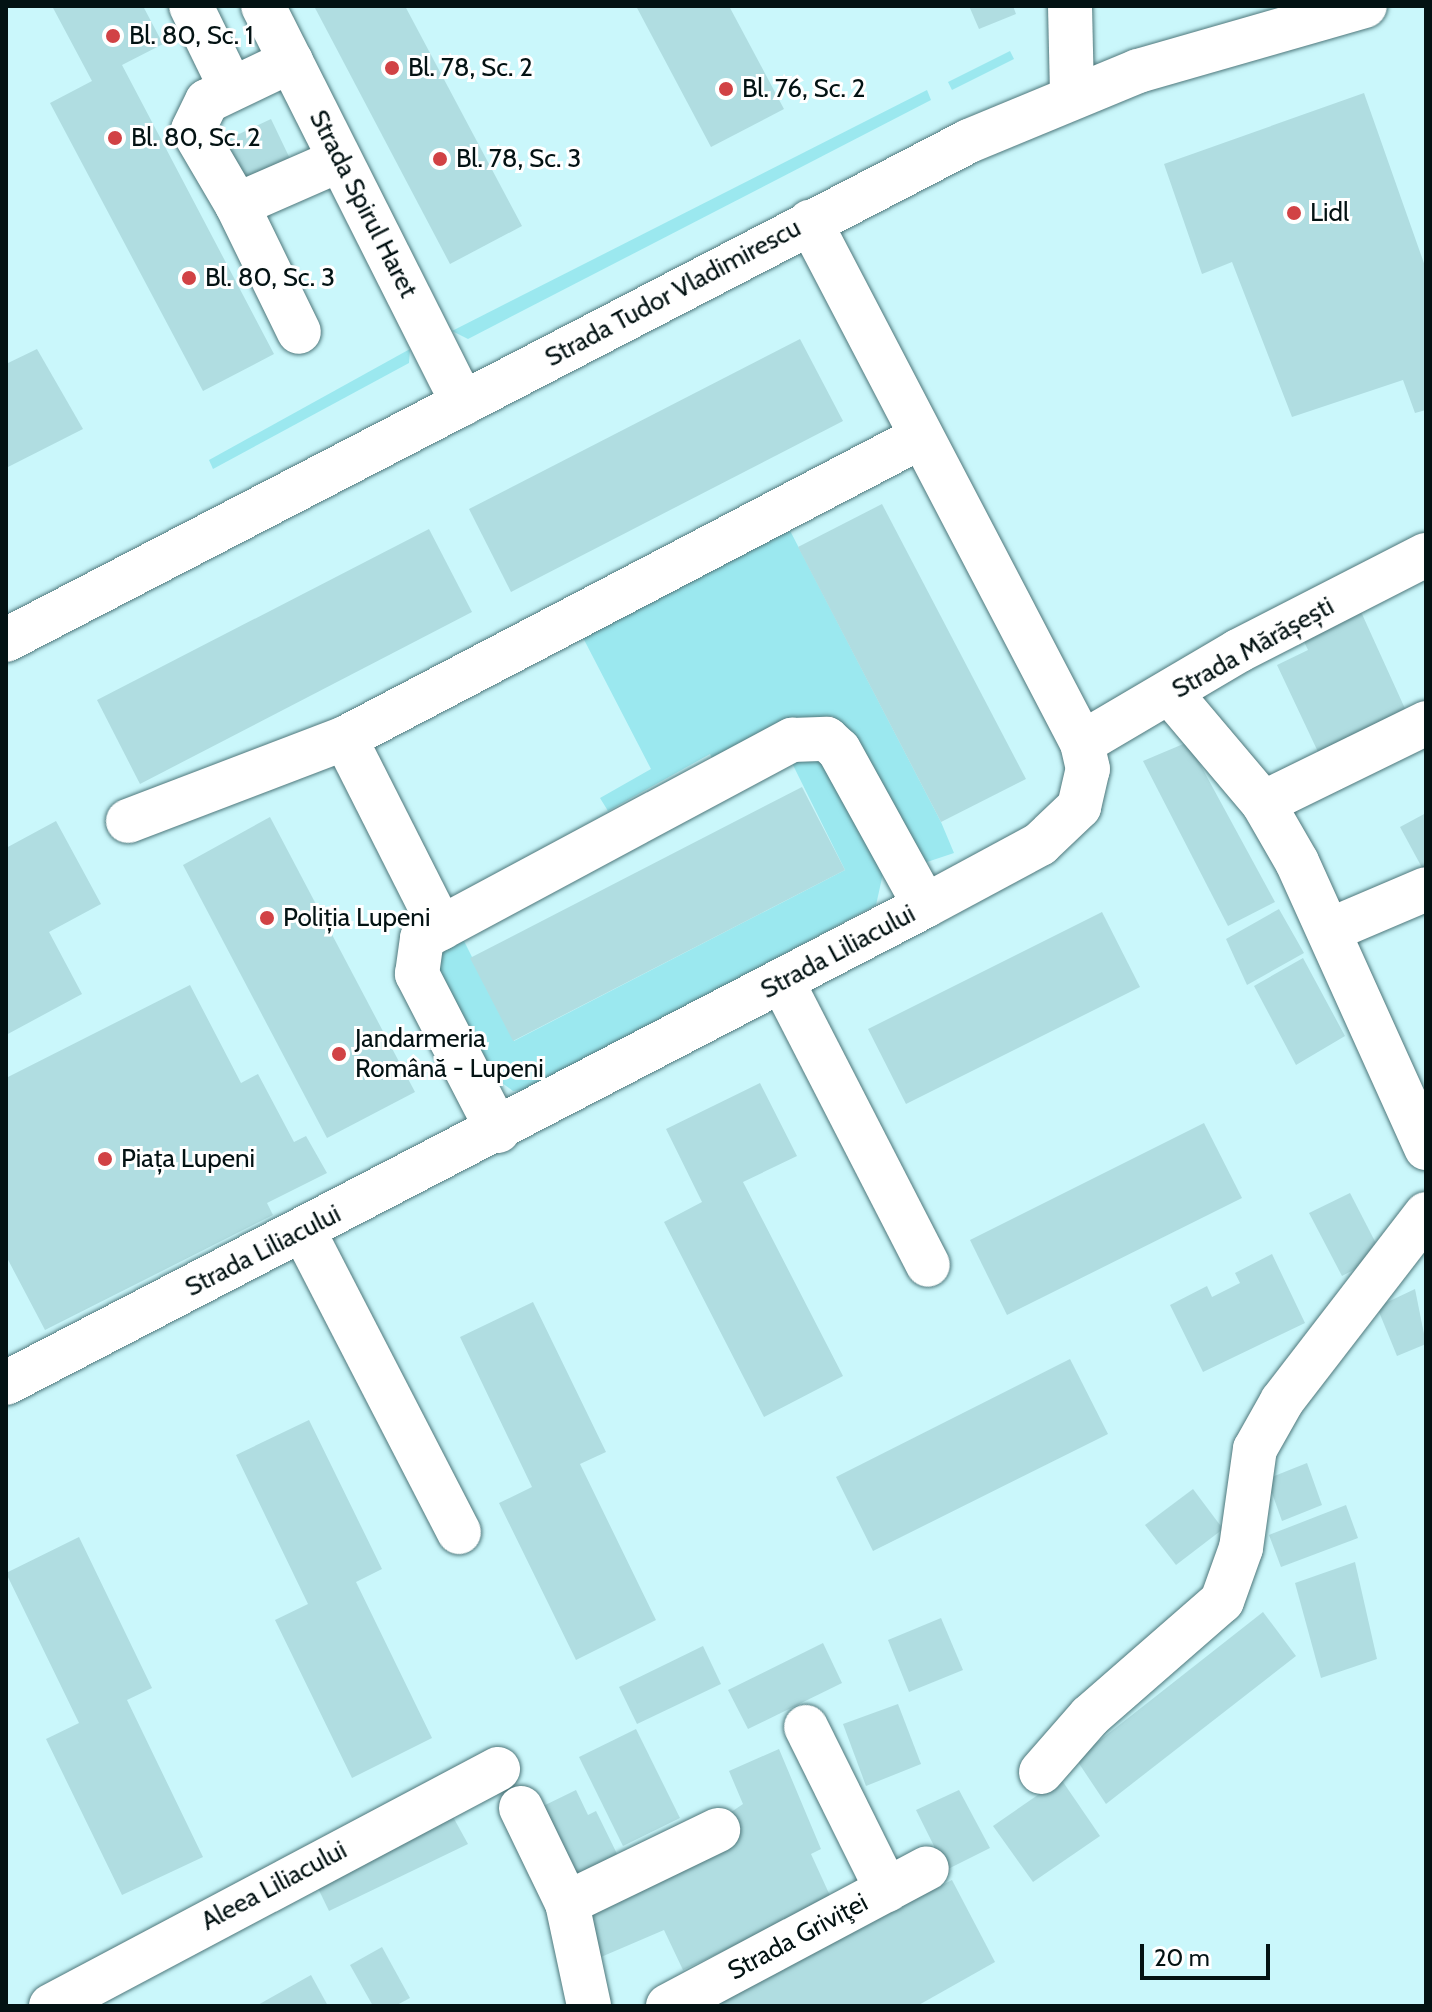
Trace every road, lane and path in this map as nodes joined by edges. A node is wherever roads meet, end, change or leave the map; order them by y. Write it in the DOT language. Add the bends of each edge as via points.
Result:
graph roads {
  1 [pos="191,6"];
  2 [pos="263,6"];
  3 [pos="1070,6"];
  4 [pos="1365,6"];
  5 [pos="291,61"];
  6 [pos="231,88"];
  7 [pos="1072,97"];
  8 [pos="340,160"];
  9 [pos="237,205"];
  10 [pos="810,222"];
  11 [pos="299,332"];
  12 [pos="463,403"];
  13 [pos="921,437"];
  14 [pos="1426,555"];
  15 [pos="6,640"];
  16 [pos="1171,694"];
  17 [pos="1426,723"];
  18 [pos="345,738"];
  19 [pos="1085,756"];
  20 [pos="1263,803"];
  21 [pos="128,821"];
  22 [pos="1426,889"];
  23 [pos="925,906"];
  24 [pos="441,928"];
  25 [pos="1330,930"];
  26 [pos="782,981"];
  27 [pos="498,1131"];
  28 [pos="1426,1148"];
  29 [pos="1426,1214"];
  30 [pos="303,1230"];
  31 [pos="928,1265"];
  32 [pos="6,1383"];
  33 [pos="459,1532"];
  34 [pos="806,1727"];
  35 [pos="498,1769"];
  36 [pos="1041,1772"];
  37 [pos="521,1808"];
  38 [pos="718,1830"];
  39 [pos="927,1868"];
  40 [pos="887,1890"];
  41 [pos="567,1903"];
  42 [pos="51,2006"];
  43 [pos="589,2006"];
  44 [pos="668,2006"];
  1 -- 6 [label="street"];
  2 -- 5 [label="street, Strada Spirul Haret"];
  3 -- 7 [label="street"];
  4 -- 7 [label="street, Strada Tudor Vladimirescu" via="1225,42"];
  5 -- 6 [label="street"];
  5 -- 8 [label="street, Strada Spirul Haret"];
  6 -- 9 [label="street" via="196,110 193,130"];
  7 -- 10 [label="street, Strada Tudor Vladimirescu"];
  8 -- 9 [label="street"];
  8 -- 12 [label="street, Strada Spirul Haret"];
  9 -- 11 [label="street"];
  10 -- 12 [label="street, Strada Tudor Vladimirescu"];
  10 -- 13 [label="street"];
  12 -- 15 [label="street, Strada Tudor Vladimirescu"];
  13 -- 18 [label="street"];
  13 -- 19 [label="street"];
  14 -- 16 [label="street, Strada Mărășești" via="1238,651"];
  16 -- 19 [label="street, Strada Mărășești"];
  16 -- 20 [label="street"];
  17 -- 20 [label="street"];
  18 -- 21 [label="street"];
  18 -- 24 [label="street"];
  19 -- 23 [label="street, Strada Liliacului" via="1084,797 1063,827"];
  20 -- 25 [label="street"];
  22 -- 25 [label="street"];
  23 -- 24 [label="street" via="839,750 809,738 792,740"];
  23 -- 26 [label="street, Strada Liliacului"];
  24 -- 27 [label="street" via="422,938 417,974"];
  25 -- 28 [label="street"];
  26 -- 27 [label="street, Strada Liliacului"];
  26 -- 31 [label="street"];
  27 -- 30 [label="street, Strada Liliacului"];
  29 -- 36 [label="street" via="1282,1401 1255,1449 1241,1548 1222,1601 1090,1716"];
  30 -- 32 [label="street, Strada Liliacului"];
  30 -- 33 [label="street"];
  34 -- 40 [label="street"];
  35 -- 42 [label="street, Aleea Liliacului"];
  37 -- 41 [label="street"];
  38 -- 41 [label="street"];
  39 -- 40 [label="street, Strada Griviţei"];
  40 -- 44 [label="street, Strada Griviţei"];
  41 -- 43 [label="street"];
}
